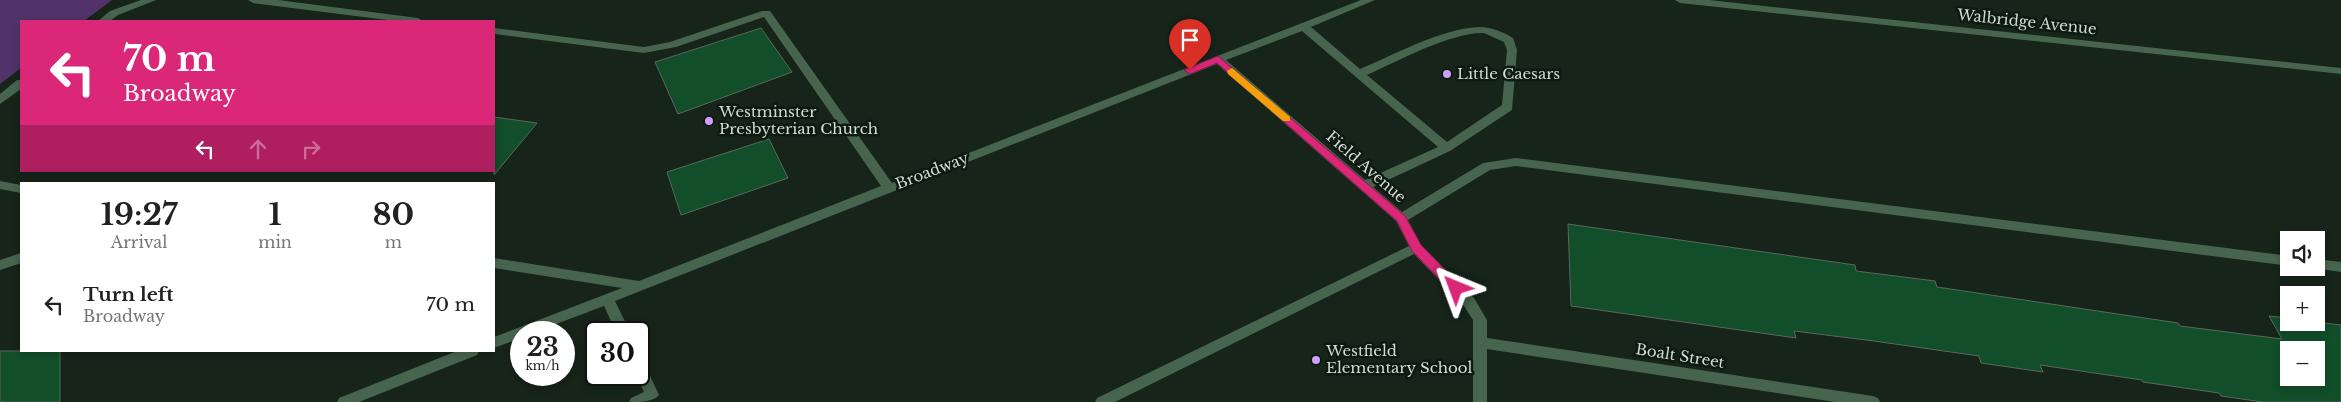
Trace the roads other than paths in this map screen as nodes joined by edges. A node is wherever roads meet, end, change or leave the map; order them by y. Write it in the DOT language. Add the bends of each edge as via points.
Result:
graph roads {
  1 [pos="151,0"];
  2 [pos="253,0"];
  3 [pos="1370,0"];
  4 [pos="1680,0"];
  5 [pos="104,20"];
  6 [pos="410,20"];
  7 [pos="1304,26"];
  8 [pos="495,31"];
  9 [pos="1218,59"];
  10 [pos="2341,70"];
  11 [pos="1359,74"];
  12 [pos="20,84"];
  13 [pos="0,100"];
  14 [pos="1446,148"];
  15 [pos="0,185"];
  16 [pos="1364,186"];
  17 [pos="889,188"];
  18 [pos="20,189"];
  19 [pos="1401,218"];
  20 [pos="1416,248"];
  21 [pos="20,258"];
  22 [pos="2280,260"];
  23 [pos="495,263"];
  24 [pos="0,265"];
  25 [pos="2325,265"];
  26 [pos="2341,267"];
  27 [pos="638,286"];
  28 [pos="607,298"];
  29 [pos="618,321"];
  30 [pos="495,343"];
  31 [pos="1482,343"];
  32 [pos="469,352"];
  33 [pos="648,386"];
  34 [pos="344,402"];
  35 [pos="636,402"];
  36 [pos="1102,402"];
  37 [pos="1480,402"];
  38 [pos="1873,402"];
  1 -- 5 [label="street" via="114,13"];
  2 -- 6 [label="street"];
  3 -- 7 [label="street, Broadway"];
  4 -- 10 [label="street, Walbridge Avenue"];
  7 -- 9 [label="street, Broadway"];
  7 -- 11 [label="street"];
  8 -- 17 [label="street" via="644,50 672,45 766,13"];
  9 -- 16 [label="street, Field Avenue"];
  9 -- 17 [label="street, Broadway"];
  11 -- 14 [label="street"];
  11 -- 14 [label="street" via="1461,32 1480,30 1509,40 1512,50 1508,107"];
  12 -- 13 [label="street"];
  14 -- 16 [label="street"];
  15 -- 18 [label="street"];
  16 -- 19 [label="street, Field Avenue"];
  17 -- 27 [label="street, Broadway"];
  19 -- 20 [label="street, Field Avenue"];
  19 -- 22 [label="street" via="1487,166 1516,162"];
  20 -- 31 [label="street, Field Avenue" via="1469,302 1480,320"];
  20 -- 36 [label="street"];
  21 -- 24 [label="street"];
  23 -- 27 [label="street"];
  25 -- 26 [label="street"];
  27 -- 28 [label="street, Broadway"];
  28 -- 29 [label="street"];
  28 -- 30 [label="street, Broadway"];
  31 -- 37 [label="street, Field Avenue"];
  31 -- 38 [label="street, Boalt Street"];
  32 -- 34 [label="street"];
  33 -- 35 [label="street" via="652,395"];
}
